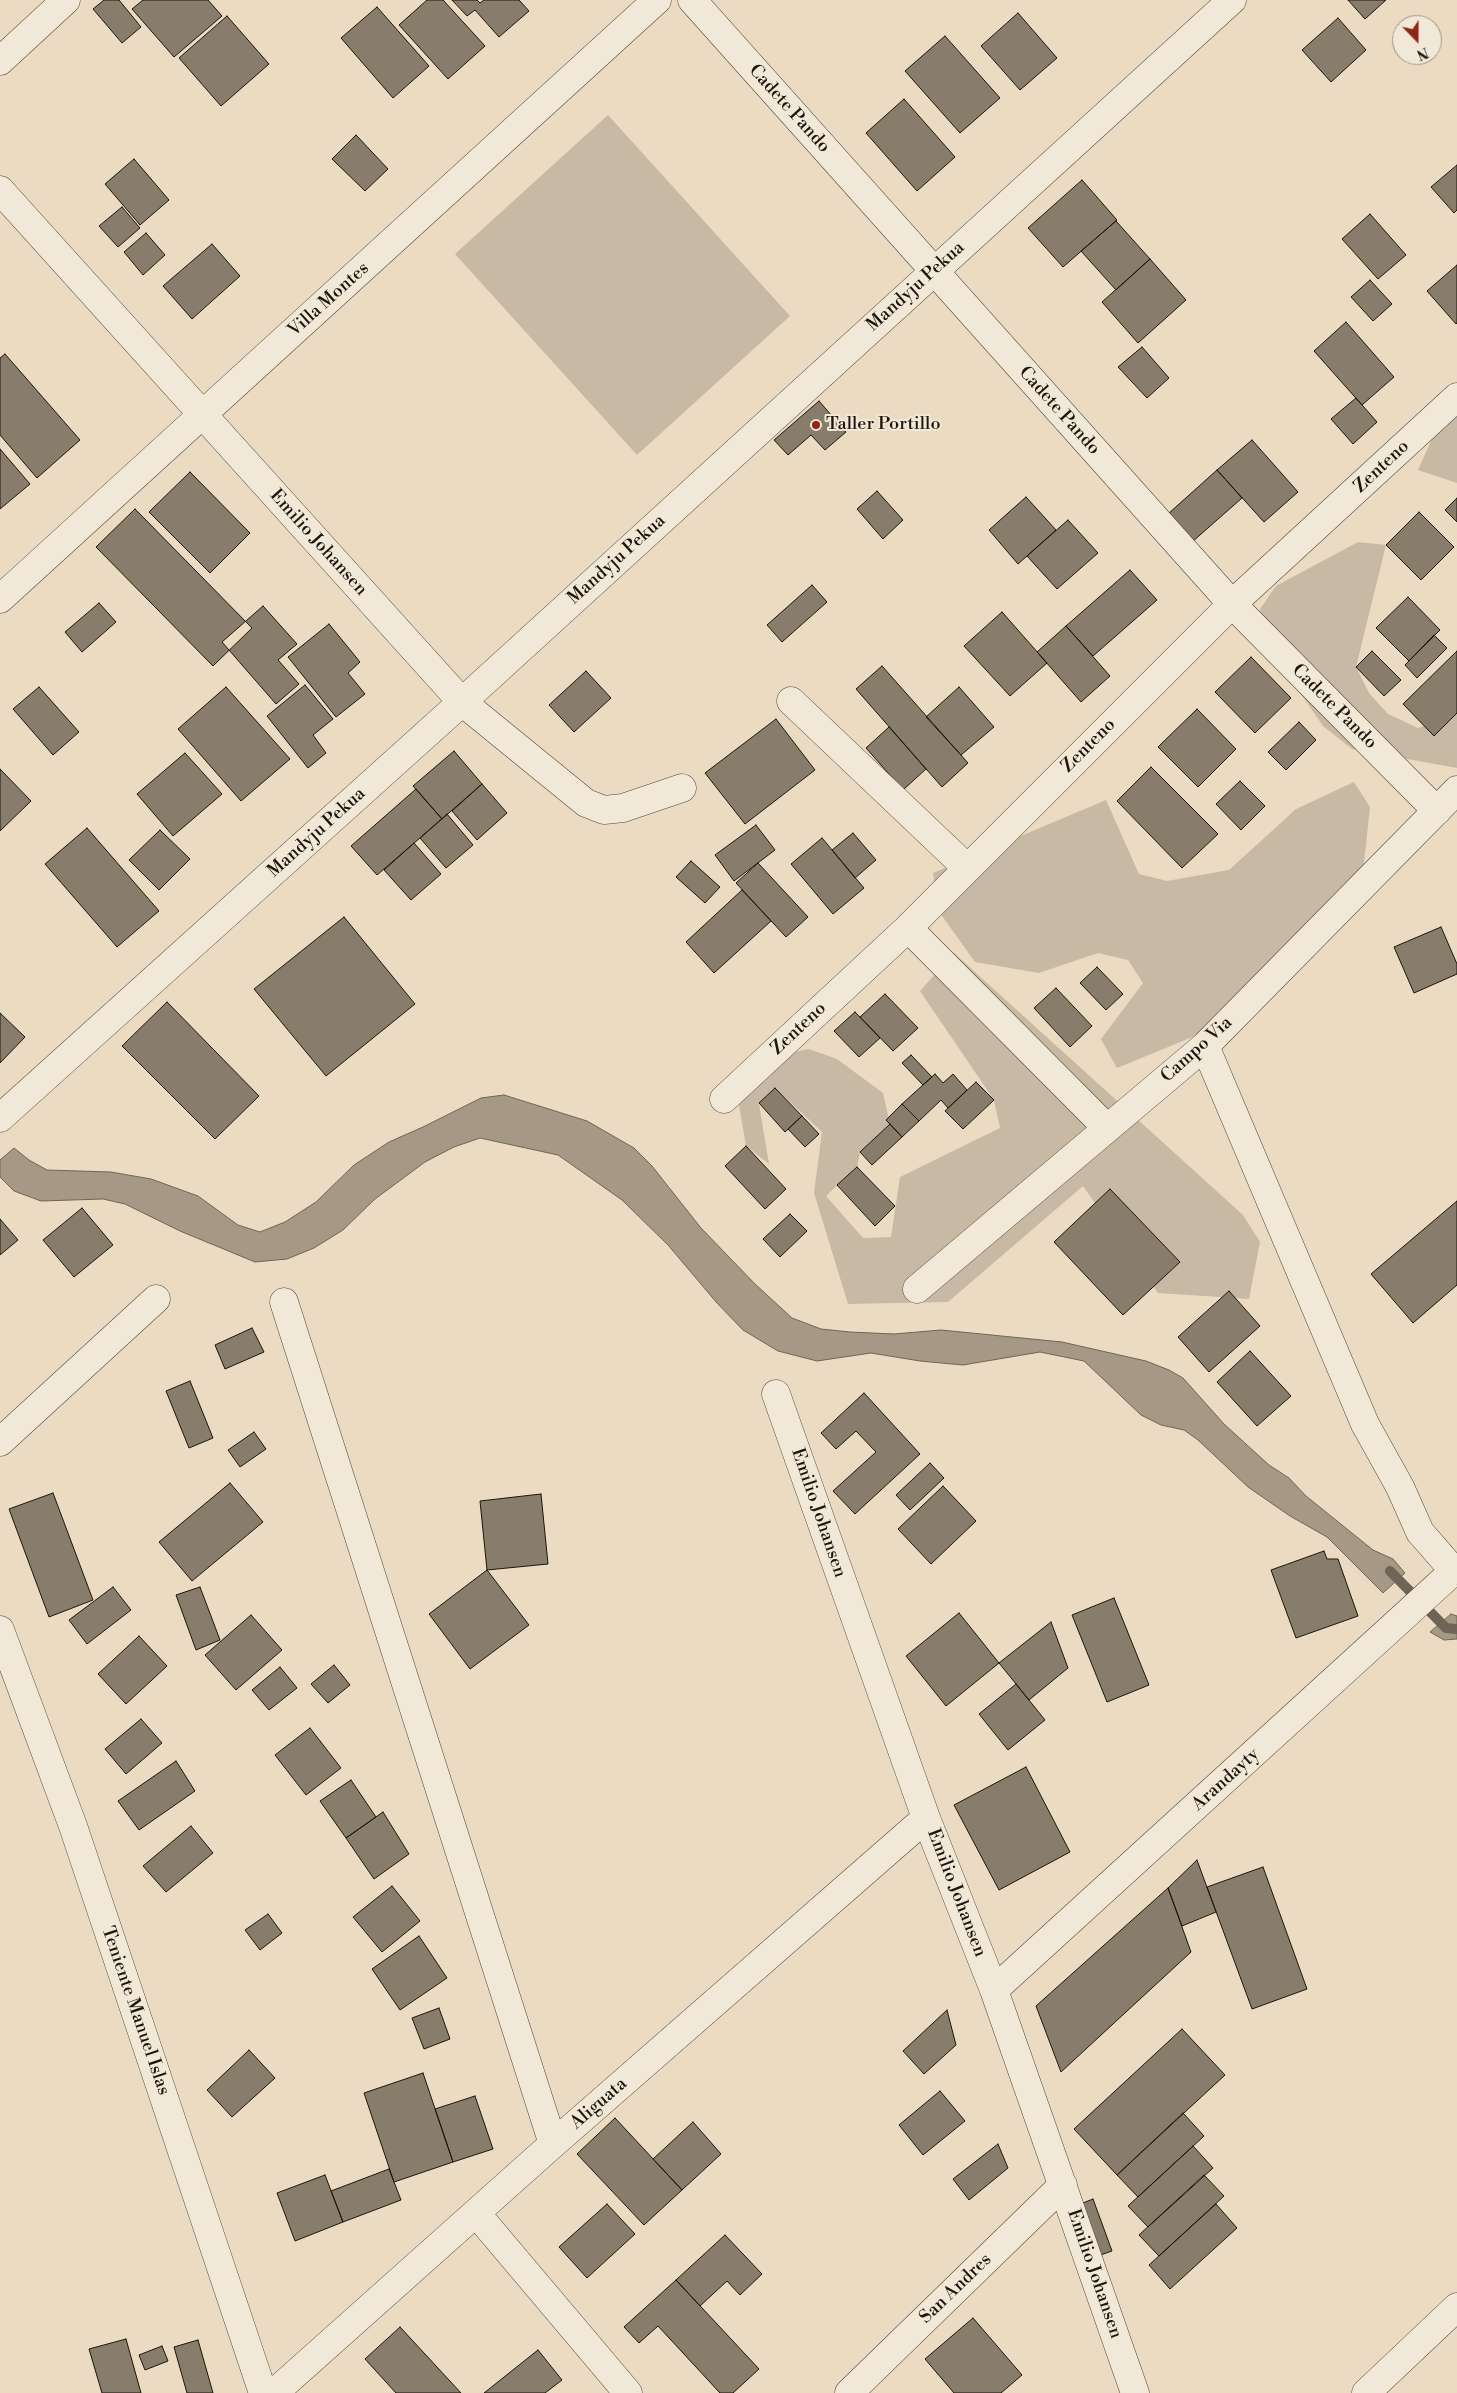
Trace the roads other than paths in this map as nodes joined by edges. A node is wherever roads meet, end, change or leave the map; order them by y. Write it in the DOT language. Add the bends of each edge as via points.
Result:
graph roads {
  1 [pos="66,0"];
  2 [pos="657,0"];
  3 [pos="692,0"];
  4 [pos="1232,0"];
  5 [pos="0,61"];
  6 [pos="0,190"];
  7 [pos="934,271"];
  8 [pos="1457,397"];
  9 [pos="202,415"];
  10 [pos="0,599"];
  11 [pos="1232,604"];
  12 [pos="791,701"];
  13 [pos="462,702"];
  14 [pos="682,788"];
  15 [pos="1457,790"];
  16 [pos="1437,811"];
  17 [pos="967,868"];
  18 [pos="908,928"];
  19 [pos="1205,1046"];
  20 [pos="724,1099"];
  21 [pos="9,1110"];
  22 [pos="1106,1128"];
  23 [pos="917,1288"];
  24 [pos="156,1299"];
  25 [pos="284,1302"];
  26 [pos="776,1394"];
  27 [pos="0,1442"];
  28 [pos="1451,1573"];
  29 [pos="0,1630"];
  30 [pos="926,1818"];
  31 [pos="994,1990"];
  32 [pos="553,2144"];
  33 [pos="1063,2185"];
  34 [pos="476,2212"];
  35 [pos="1457,2307"];
  36 [pos="263,2393"];
  37 [pos="274,2393"];
  38 [pos="628,2393"];
  39 [pos="849,2393"];
  40 [pos="1134,2393"];
  41 [pos="1366,2393"];
  1 -- 5 [label="street"];
  2 -- 9 [label="street, Villa Montes"];
  3 -- 7 [label="street, Cadete Pando"];
  4 -- 7 [label="street, Mandyju Pekua"];
  6 -- 9 [label="street, Emilio Johansen"];
  7 -- 11 [label="street, Cadete Pando"];
  7 -- 13 [label="street, Mandyju Pekua"];
  8 -- 11 [label="street, Zenteno"];
  9 -- 10 [label="street, Villa Montes"];
  9 -- 13 [label="street, Emilio Johansen"];
  11 -- 16 [label="street, Cadete Pando"];
  11 -- 17 [label="street, Zenteno"];
  12 -- 17 [label="street"];
  13 -- 14 [label="street, Emilio Johansen" via="586,804 604,810 623,808"];
  13 -- 21 [label="street, Mandyju Pekua"];
  15 -- 16 [label="street, Campo Via"];
  16 -- 19 [label="street, Campo Via"];
  17 -- 18 [label="street, Zenteno"];
  18 -- 20 [label="street, Zenteno"];
  18 -- 22 [label="street"];
  19 -- 22 [label="street, Campo Via"];
  19 -- 28 [label="street" via="1366,1424 1420,1532"];
  22 -- 23 [label="street, Campo Via"];
  24 -- 27 [label="street"];
  25 -- 32 [label="street"];
  26 -- 30 [label="street, Emilio Johansen"];
  28 -- 31 [label="street, Arandayty"];
  29 -- 36 [label="street, Teniente Manuel Islas" via="73,1826"];
  30 -- 31 [label="street, Emilio Johansen"];
  30 -- 32 [label="street, Aliguata"];
  31 -- 33 [label="street, Emilio Johansen"];
  32 -- 34 [label="street, Aliguata"];
  33 -- 39 [label="street, San Andres"];
  33 -- 40 [label="street, Emilio Johansen"];
  34 -- 37 [label="street, Aliguata"];
  34 -- 38 [label="street"];
  35 -- 41 [label="street"];
}
